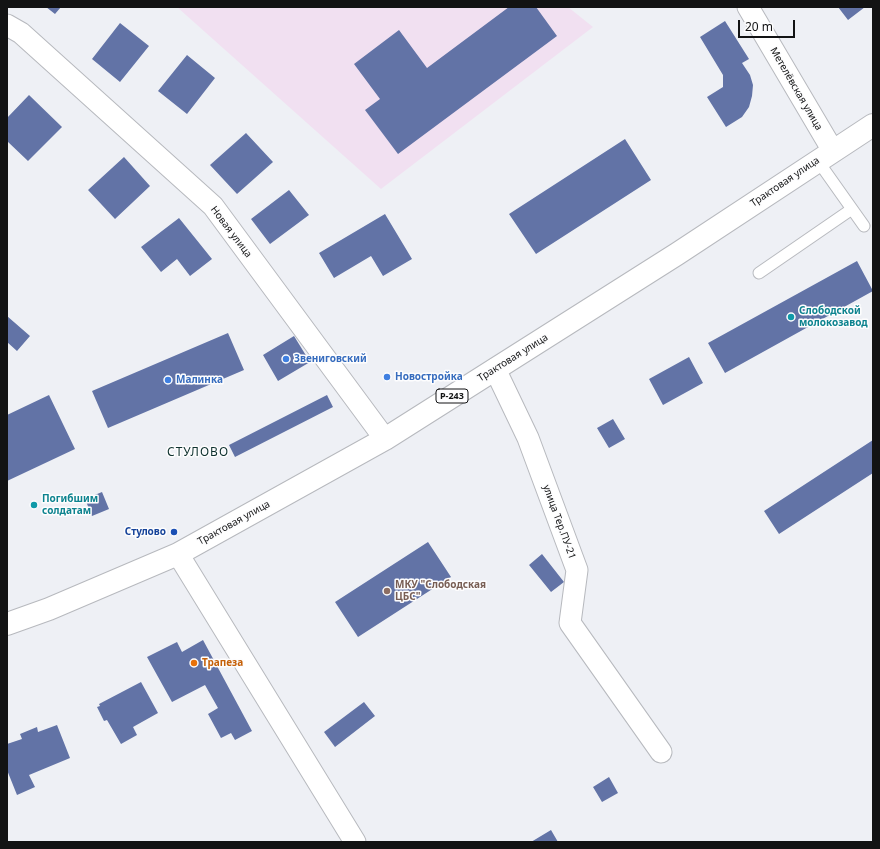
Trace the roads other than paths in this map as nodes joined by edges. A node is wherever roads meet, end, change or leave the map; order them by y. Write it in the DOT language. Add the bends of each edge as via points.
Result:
graph roads {
  1 [pos="748,7"];
  2 [pos="7,26"];
  3 [pos="873,125"];
  4 [pos="825,156"];
  5 [pos="852,209"];
  6 [pos="864,226"];
  7 [pos="759,273"];
  8 [pos="495,369"];
  9 [pos="385,439"];
  10 [pos="178,554"];
  11 [pos="7,623"];
  12 [pos="661,752"];
  13 [pos="354,842"];
  1 -- 4 [label="street, Метелёвская улица"];
  2 -- 9 [label="street, Новая улица" via="21,33 213,206"];
  3 -- 4 [label="highway, Трактовая улица / Р-243"];
  4 -- 5 [label="lane"];
  4 -- 8 [label="highway, Трактовая улица / Р-243" via="677,254"];
  5 -- 6 [label="lane"];
  5 -- 7 [label="lane"];
  8 -- 9 [label="highway, Трактовая улица / Р-243"];
  8 -- 12 [label="street, улица Тер.ПУ-21" via="528,438 577,570 570,623"];
  9 -- 10 [label="highway, Трактовая улица / Р-243"];
  10 -- 11 [label="highway, Трактовая улица / Р-243" via="49,609"];
  10 -- 13 [label="street"];
}
